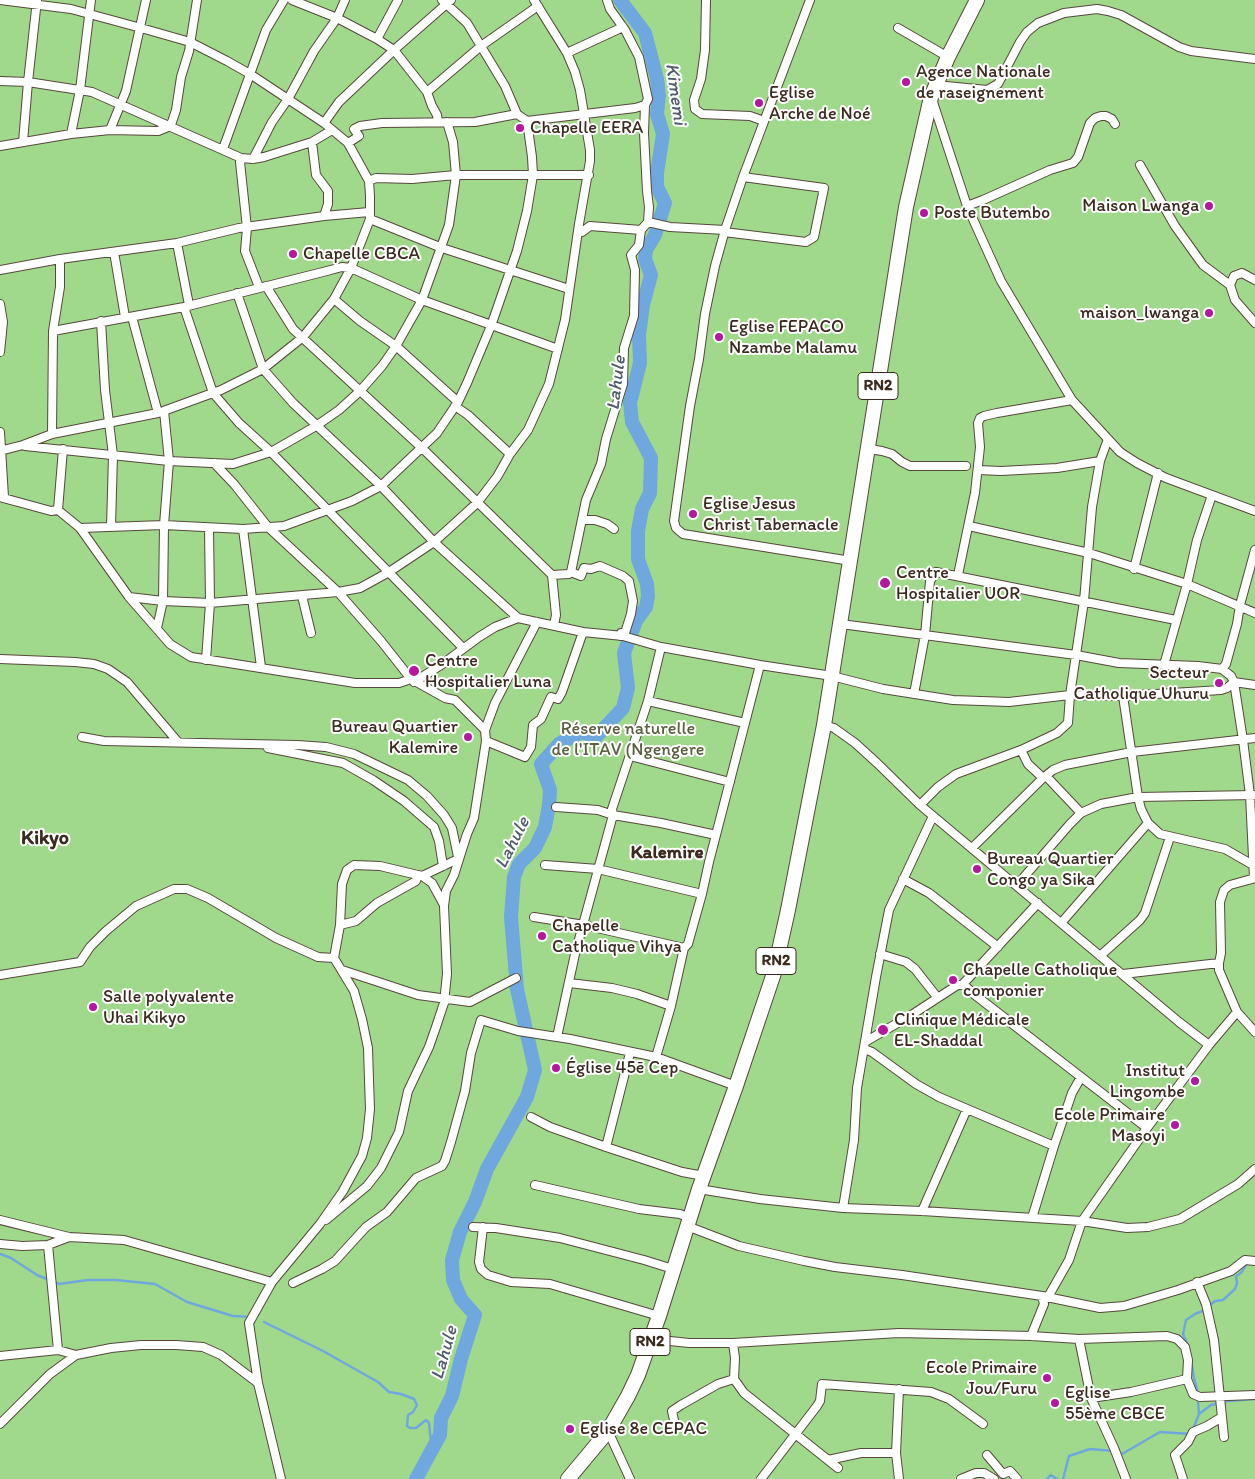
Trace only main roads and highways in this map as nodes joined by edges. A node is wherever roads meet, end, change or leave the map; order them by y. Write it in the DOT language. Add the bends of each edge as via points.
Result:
graph roads {
  1 [pos="977,0"];
  2 [pos="568,1479"];
  1 -- 2 [label="highway, RN2" via="934,91 906,207 824,725 774,973 701,1182 659,1316 628,1396 608,1430"];
}
